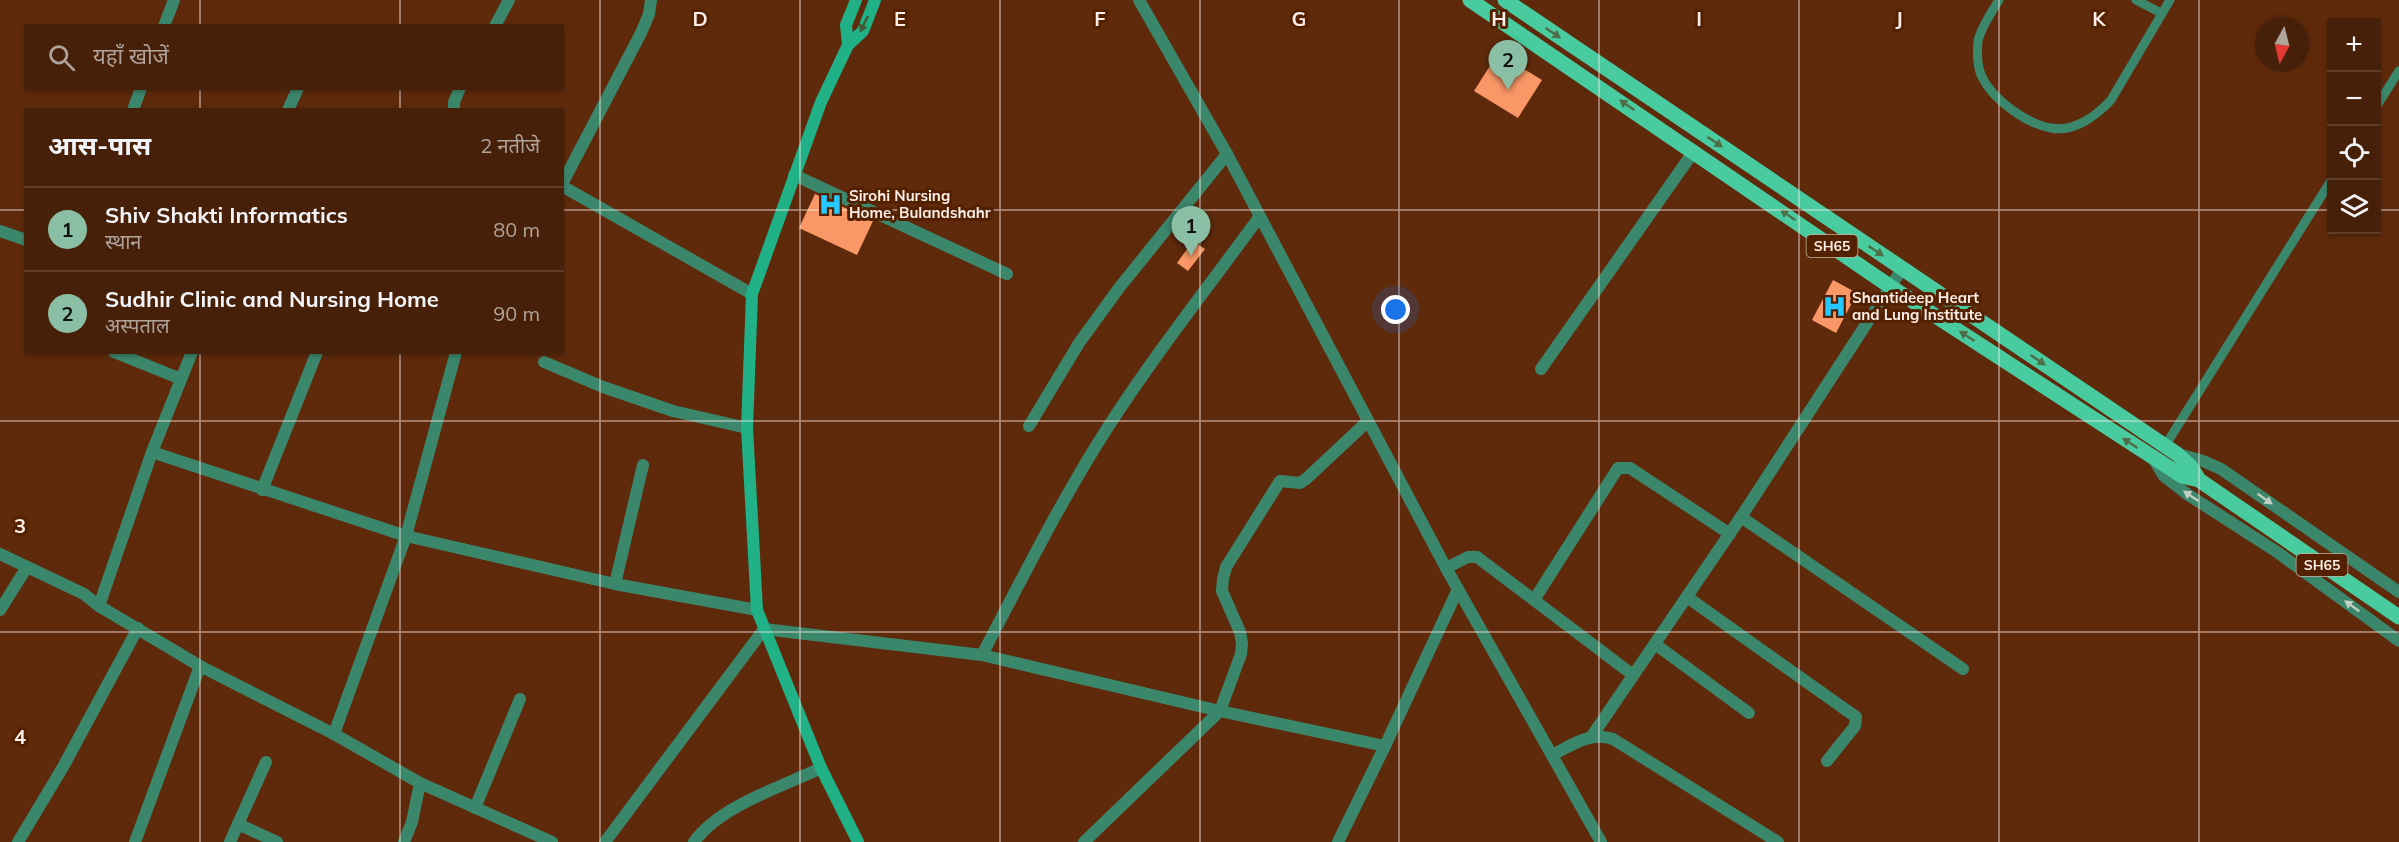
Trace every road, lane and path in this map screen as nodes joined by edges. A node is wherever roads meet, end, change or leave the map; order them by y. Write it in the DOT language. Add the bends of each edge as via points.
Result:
graph roads {
  1 [pos="174,0"];
  2 [pos="509,0"];
  3 [pos="651,0"];
  4 [pos="856,0"];
  5 [pos="875,0"];
  6 [pos="1138,0"];
  7 [pos="1470,0"];
  8 [pos="1504,0"];
  9 [pos="1999,0"];
  10 [pos="2136,0"];
  11 [pos="2170,0"];
  12 [pos="2161,13"];
  13 [pos="165,24"];
  14 [pos="496,24"];
  15 [pos="848,45"];
  16 [pos="2399,71"];
  17 [pos="140,90"];
  18 [pos="297,90"];
  19 [pos="459,90"];
  20 [pos="2381,99"];
  21 [pos="134,108"];
  22 [pos="289,108"];
  23 [pos="454,108"];
  24 [pos="1694,151"];
  25 [pos="1227,154"];
  26 [pos="794,175"];
  27 [pos="2330,180"];
  28 [pos="564,181"];
  29 [pos="564,186"];
  30 [pos="1260,216"];
  31 [pos="0,231"];
  32 [pos="24,239"];
  33 [pos="1902,269"];
  34 [pos="1007,274"];
  35 [pos="1891,286"];
  36 [pos="752,294"];
  37 [pos="119,354"];
  38 [pos="191,354"];
  39 [pos="316,354"];
  40 [pos="455,354"];
  41 [pos="544,362"];
  42 [pos="1541,369"];
  43 [pos="181,380"];
  44 [pos="1368,421"];
  45 [pos="1029,426"];
  46 [pos="747,428"];
  47 [pos="2171,450"];
  48 [pos="152,452"];
  49 [pos="2153,458"];
  50 [pos="643,465"];
  51 [pos="2199,480"];
  52 [pos="262,490"];
  53 [pos="1742,517"];
  54 [pos="1730,534"];
  55 [pos="406,536"];
  56 [pos="0,554"];
  57 [pos="27,567"];
  58 [pos="1446,568"];
  59 [pos="615,584"];
  60 [pos="1458,589"];
  61 [pos="2399,592"];
  62 [pos="1687,597"];
  63 [pos="1534,600"];
  64 [pos="99,606"];
  65 [pos="0,610"];
  66 [pos="757,610"];
  67 [pos="2399,617"];
  68 [pos="138,628"];
  69 [pos="764,629"];
  70 [pos="2399,641"];
  71 [pos="1655,644"];
  72 [pos="982,655"];
  73 [pos="200,666"];
  74 [pos="1963,669"];
  75 [pos="1634,675"];
  76 [pos="520,699"];
  77 [pos="1220,711"];
  78 [pos="1749,713"];
  79 [pos="334,734"];
  80 [pos="1592,736"];
  81 [pos="1385,746"];
  82 [pos="1552,755"];
  83 [pos="1827,761"];
  84 [pos="266,762"];
  85 [pos="821,768"];
  86 [pos="420,783"];
  87 [pos="475,808"];
  88 [pos="238,824"];
  89 [pos="18,842"];
  90 [pos="135,842"];
  91 [pos="230,842"];
  92 [pos="277,842"];
  93 [pos="404,842"];
  94 [pos="552,842"];
  95 [pos="605,842"];
  96 [pos="694,842"];
  97 [pos="858,842"];
  98 [pos="1084,842"];
  99 [pos="1338,842"];
  100 [pos="1601,842"];
  101 [pos="1778,842"];
  1 -- 13 [label="street"];
  2 -- 14 [label="street"];
  3 -- 28 [label="street" via="632,51"];
  4 -- 15 [label="street" via="846,25"];
  5 -- 15 [label="street, one-way" via="863,31"];
  6 -- 25 [label="street"];
  24 -- 7 [label="main road, SH65, one-way"];
  8 -- 33 [label="main road, SH65, one-way"];
  9 -- 12 [label="lane" via="1978,39 1982,77 1997,97 2030,121 2053,129 2078,125 2098,114 2111,100"];
  10 -- 12 [label="lane"];
  11 -- 12 [label="lane"];
  15 -- 26 [label="street" via="821,102"];
  16 -- 20 [label="lane"];
  17 -- 21 [label="street"];
  18 -- 22 [label="street"];
  19 -- 23 [label="street"];
  35 -- 24 [label="main road, SH65, one-way"];
  24 -- 42 [label="street"];
  25 -- 30 [label="street"];
  25 -- 45 [label="street" via="1119,288"];
  26 -- 34 [label="street"];
  26 -- 36 [label="street"];
  27 -- 47 [label="lane"];
  29 -- 36 [label="street"];
  30 -- 44 [label="street"];
  30 -- 72 [label="street" via="1108,427"];
  31 -- 32 [label="street"];
  33 -- 35 [label="street"];
  33 -- 47 [label="main road, SH65, one-way"];
  49 -- 35 [label="main road, SH65, one-way"];
  35 -- 53 [label="street"];
  36 -- 46 [label="street"];
  37 -- 43 [label="street"];
  38 -- 43 [label="street"];
  39 -- 52 [label="street"];
  40 -- 55 [label="street"];
  41 -- 46 [label="street" via="673,411"];
  43 -- 48 [label="street"];
  44 -- 58 [label="street"];
  44 -- 77 [label="street" via="1306,479 1300,483 1280,481 1226,567 1222,591 1242,643"];
  46 -- 66 [label="street"];
  47 -- 51 [label="main road, SH65" via="2191,467"];
  47 -- 61 [label="street, one-way" via="2221,469"];
  48 -- 52 [label="street"];
  48 -- 64 [label="street"];
  49 -- 51 [label="main road, SH65" via="2182,476"];
  70 -- 49 [label="street, one-way" via="2277,552 2187,494 2164,476"];
  50 -- 59 [label="street"];
  51 -- 67 [label="main road, SH65"];
  52 -- 55 [label="street"];
  53 -- 54 [label="street"];
  53 -- 74 [label="street"];
  54 -- 62 [label="street"];
  54 -- 63 [label="street" via="1630,468 1618,468"];
  55 -- 59 [label="street"];
  55 -- 79 [label="street"];
  56 -- 57 [label="street"];
  57 -- 64 [label="street" via="84,594"];
  57 -- 65 [label="street"];
  58 -- 60 [label="street"];
  58 -- 63 [label="street" via="1468,557 1477,557"];
  59 -- 66 [label="street"];
  60 -- 81 [label="street"];
  60 -- 82 [label="street"];
  62 -- 71 [label="street"];
  62 -- 83 [label="street" via="1856,717 1855,726"];
  63 -- 75 [label="street"];
  64 -- 68 [label="street"];
  66 -- 69 [label="street"];
  68 -- 73 [label="street"];
  68 -- 89 [label="street"];
  69 -- 72 [label="street"];
  69 -- 85 [label="street"];
  69 -- 95 [label="street"];
  71 -- 75 [label="street"];
  71 -- 78 [label="street"];
  72 -- 77 [label="street"];
  73 -- 79 [label="street"];
  73 -- 90 [label="street"];
  75 -- 80 [label="street"];
  76 -- 87 [label="street"];
  77 -- 81 [label="street"];
  77 -- 98 [label="street"];
  79 -- 86 [label="street"];
  80 -- 82 [label="street"];
  80 -- 101 [label="street" via="1613,739"];
  81 -- 99 [label="street"];
  82 -- 100 [label="street"];
  84 -- 88 [label="street"];
  85 -- 96 [label="street" via="724,813"];
  85 -- 97 [label="street"];
  86 -- 87 [label="street"];
  86 -- 93 [label="street"];
  87 -- 94 [label="street"];
  88 -- 91 [label="street"];
  88 -- 92 [label="street"];
}
